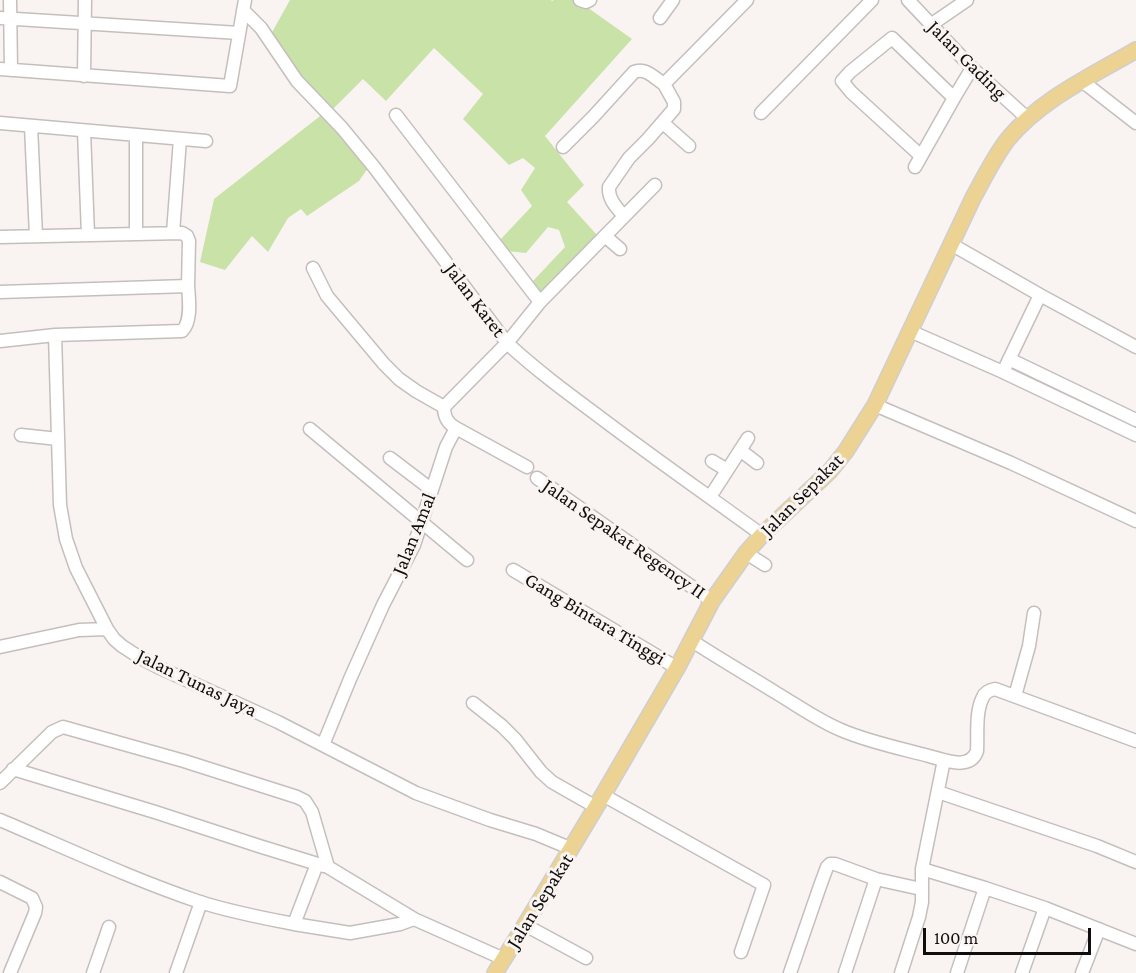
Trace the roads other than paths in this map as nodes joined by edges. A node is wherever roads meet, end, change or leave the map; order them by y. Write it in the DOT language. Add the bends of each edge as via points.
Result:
graph roads {
  1 [pos="10,0"];
  2 [pos="85,0"];
  3 [pos="580,0"];
  4 [pos="590,0"];
  5 [pos="673,0"];
  6 [pos="747,0"];
  7 [pos="872,0"];
  8 [pos="908,0"];
  9 [pos="967,0"];
  10 [pos="244,5"];
  11 [pos="5,18"];
  12 [pos="660,18"];
  13 [pos="85,23"];
  14 [pos="932,24"];
  15 [pos="239,33"];
  16 [pos="1136,50"];
  17 [pos="972,68"];
  18 [pos="5,69"];
  19 [pos="84,76"];
  20 [pos="1082,81"];
  21 [pos="664,84"];
  22 [pos="954,98"];
  23 [pos="761,113"];
  24 [pos="396,115"];
  25 [pos="1028,119"];
  26 [pos="0,123"];
  27 [pos="663,123"];
  28 [pos="1136,123"];
  29 [pos="31,126"];
  30 [pos="84,131"];
  31 [pos="136,135"];
  32 [pos="180,139"];
  33 [pos="206,141"];
  34 [pos="689,146"];
  35 [pos="563,147"];
  36 [pos="655,185"];
  37 [pos="624,216"];
  38 [pos="173,233"];
  39 [pos="136,234"];
  40 [pos="88,235"];
  41 [pos="36,236"];
  42 [pos="605,236"];
  43 [pos="0,237"];
  44 [pos="951,244"];
  45 [pos="620,249"];
  46 [pos="313,268"];
  47 [pos="188,286"];
  48 [pos="0,292"];
  49 [pos="1040,295"];
  50 [pos="540,302"];
  51 [pos="909,331"];
  52 [pos="55,335"];
  53 [pos="0,340"];
  54 [pos="507,343"];
  55 [pos="1136,346"];
  56 [pos="1009,359"];
  57 [pos="1003,372"];
  58 [pos="875,405"];
  59 [pos="444,407"];
  60 [pos="1136,420"];
  61 [pos="456,428"];
  62 [pos="310,429"];
  63 [pos="21,435"];
  64 [pos="1136,435"];
  65 [pos="748,438"];
  66 [pos="58,439"];
  67 [pos="741,450"];
  68 [pos="390,458"];
  69 [pos="712,461"];
  70 [pos="757,463"];
  71 [pos="527,467"];
  72 [pos="727,470"];
  73 [pos="537,478"];
  74 [pos="432,490"];
  75 [pos="710,497"];
  76 [pos="1136,521"];
  77 [pos="421,522"];
  78 [pos="762,535"];
  79 [pos="746,553"];
  80 [pos="467,560"];
  81 [pos="765,565"];
  82 [pos="513,570"];
  83 [pos="712,601"];
  84 [pos="1034,613"];
  85 [pos="107,629"];
  86 [pos="692,641"];
  87 [pos="0,647"];
  88 [pos="677,668"];
  89 [pos="1015,696"];
  90 [pos="473,703"];
  91 [pos="1136,741"];
  92 [pos="323,745"];
  93 [pos="944,760"];
  94 [pos="13,769"];
  95 [pos="0,783"];
  96 [pos="938,792"];
  97 [pos="600,801"];
  98 [pos="0,819"];
  99 [pos="572,849"];
  100 [pos="1136,862"];
  101 [pos="323,866"];
  102 [pos="922,869"];
  103 [pos="876,879"];
  104 [pos="0,882"];
  105 [pos="985,888"];
  106 [pos="921,889"];
  107 [pos="201,902"];
  108 [pos="1045,908"];
  109 [pos="414,919"];
  110 [pos="294,924"];
  111 [pos="525,925"];
  112 [pos="109,927"];
  113 [pos="1098,929"];
  114 [pos="1136,944"];
  115 [pos="741,952"];
  116 [pos="504,958"];
  117 [pos="586,958"];
  118 [pos="6,972"];
  119 [pos="93,973"];
  120 [pos="176,973"];
  121 [pos="495,973"];
  122 [pos="790,973"];
  123 [pos="845,973"];
  124 [pos="901,973"];
  125 [pos="957,973"];
  126 [pos="1022,973"];
  127 [pos="1083,973"];
  1 -- 11 [label="street"];
  2 -- 13 [label="street"];
  3 -- 4 [label="street"];
  5 -- 12 [label="street"];
  6 -- 21 [label="street"];
  7 -- 23 [label="street"];
  8 -- 14 [label="street, Jalan Gading"];
  9 -- 14 [label="street"];
  10 -- 15 [label="street"];
  10 -- 54 [label="street, Jalan Karet" via="297,81 374,167"];
  11 -- 13 [label="street"];
  11 -- 18 [label="street"];
  13 -- 15 [label="street"];
  13 -- 19 [label="street"];
  14 -- 17 [label="street, Jalan Gading"];
  15 -- 19 [label="street" via="230,86"];
  16 -- 20 [label="main road, Jalan Sepakat"];
  17 -- 22 [label="street"];
  17 -- 25 [label="street, Jalan Gading"];
  18 -- 19 [label="street"];
  20 -- 25 [label="main road, Jalan Sepakat"];
  20 -- 28 [label="street"];
  21 -- 27 [label="street" via="675,105"];
  21 -- 35 [label="street" via="645,71 634,72"];
  22 -- 22 [label="street" via="892,38 842,81 918,162"];
  24 -- 50 [label="street"];
  25 -- 44 [label="main road, Jalan Sepakat" via="991,166"];
  26 -- 29 [label="street"];
  27 -- 34 [label="street"];
  27 -- 37 [label="street" via="629,158 609,187 611,201"];
  29 -- 30 [label="street"];
  29 -- 41 [label="street"];
  30 -- 31 [label="street"];
  30 -- 40 [label="street"];
  31 -- 32 [label="street"];
  31 -- 39 [label="street"];
  32 -- 33 [label="street"];
  32 -- 38 [label="street"];
  36 -- 37 [label="street"];
  37 -- 42 [label="street"];
  38 -- 39 [label="street"];
  38 -- 47 [label="street" via="185,234 189,241"];
  39 -- 40 [label="street"];
  40 -- 41 [label="street"];
  41 -- 43 [label="street"];
  42 -- 45 [label="street"];
  42 -- 50 [label="street"];
  44 -- 49 [label="street"];
  44 -- 51 [label="main road, Jalan Sepakat"];
  46 -- 59 [label="street" via="327,296 384,364 399,379"];
  47 -- 48 [label="street"];
  47 -- 52 [label="street" via="187,326 182,331"];
  49 -- 55 [label="street"];
  49 -- 56 [label="street"];
  50 -- 54 [label="street"];
  51 -- 57 [label="street"];
  51 -- 58 [label="main road, Jalan Sepakat"];
  52 -- 53 [label="street"];
  52 -- 66 [label="street, Jalan Tunas Jaya"];
  54 -- 59 [label="street"];
  54 -- 75 [label="street, Jalan Karet" via="582,405"];
  56 -- 57 [label="street"];
  56 -- 60 [label="street"];
  57 -- 64 [label="street"];
  58 -- 76 [label="street"];
  58 -- 78 [label="main road, Jalan Sepakat" via="830,471"];
  59 -- 61 [label="street" via="447,423"];
  61 -- 71 [label="street"];
  61 -- 74 [label="street, Jalan Amal"];
  62 -- 77 [label="street"];
  63 -- 66 [label="street"];
  65 -- 67 [label="street"];
  66 -- 85 [label="street, Jalan Tunas Jaya" via="60,505 66,539"];
  67 -- 70 [label="street"];
  67 -- 72 [label="street"];
  68 -- 74 [label="street"];
  69 -- 72 [label="street"];
  72 -- 75 [label="street"];
  73 -- 83 [label="street, Jalan Sepakat Regency II"];
  74 -- 77 [label="street, Jalan Amal"];
  75 -- 78 [label="street, Jalan Karet"];
  77 -- 80 [label="street"];
  77 -- 92 [label="street, Jalan Amal"];
  78 -- 79 [label="main road, Jalan Sepakat"];
  79 -- 81 [label="street"];
  79 -- 83 [label="main road, Jalan Sepakat"];
  82 -- 88 [label="street, Gang Bintara Tinggi"];
  83 -- 86 [label="main road, Jalan Sepakat"];
  84 -- 89 [label="street"];
  85 -- 87 [label="street" via="79,630"];
  85 -- 92 [label="street, Jalan Tunas Jaya" via="122,646 146,661"];
  86 -- 88 [label="main road, Jalan Sepakat"];
  86 -- 93 [label="street" via="840,730"];
  88 -- 97 [label="main road, Jalan Sepakat"];
  89 -- 91 [label="street"];
  89 -- 93 [label="street" via="995,689 987,691 979,710 975,757 963,763"];
  90 -- 97 [label="street" via="515,739 552,783"];
  92 -- 99 [label="street, Jalan Tunas Jaya" via="416,793"];
  93 -- 96 [label="street"];
  94 -- 95 [label="street"];
  94 -- 101 [label="street"];
  94 -- 101 [label="street" via="52,732 63,727 297,796 312,812"];
  96 -- 100 [label="street"];
  96 -- 102 [label="street"];
  97 -- 99 [label="main road, Jalan Sepakat"];
  97 -- 115 [label="street" via="764,885"];
  98 -- 107 [label="street"];
  99 -- 111 [label="main road, Jalan Sepakat"];
  101 -- 109 [label="street"];
  101 -- 110 [label="street"];
  102 -- 105 [label="street"];
  102 -- 106 [label="street"];
  103 -- 106 [label="street"];
  103 -- 122 [label="street" via="828,865"];
  103 -- 123 [label="street"];
  104 -- 118 [label="street" via="30,897 36,907"];
  105 -- 108 [label="street"];
  105 -- 125 [label="street"];
  106 -- 124 [label="street" via="919,917"];
  107 -- 110 [label="street"];
  107 -- 120 [label="street"];
  108 -- 113 [label="street"];
  108 -- 126 [label="street"];
  109 -- 110 [label="street" via="350,933"];
  109 -- 116 [label="street"];
  111 -- 116 [label="main road, Jalan Sepakat"];
  111 -- 117 [label="street"];
  112 -- 119 [label="street"];
  113 -- 114 [label="street"];
  113 -- 127 [label="street"];
  116 -- 121 [label="main road, Jalan Sepakat"];
}
